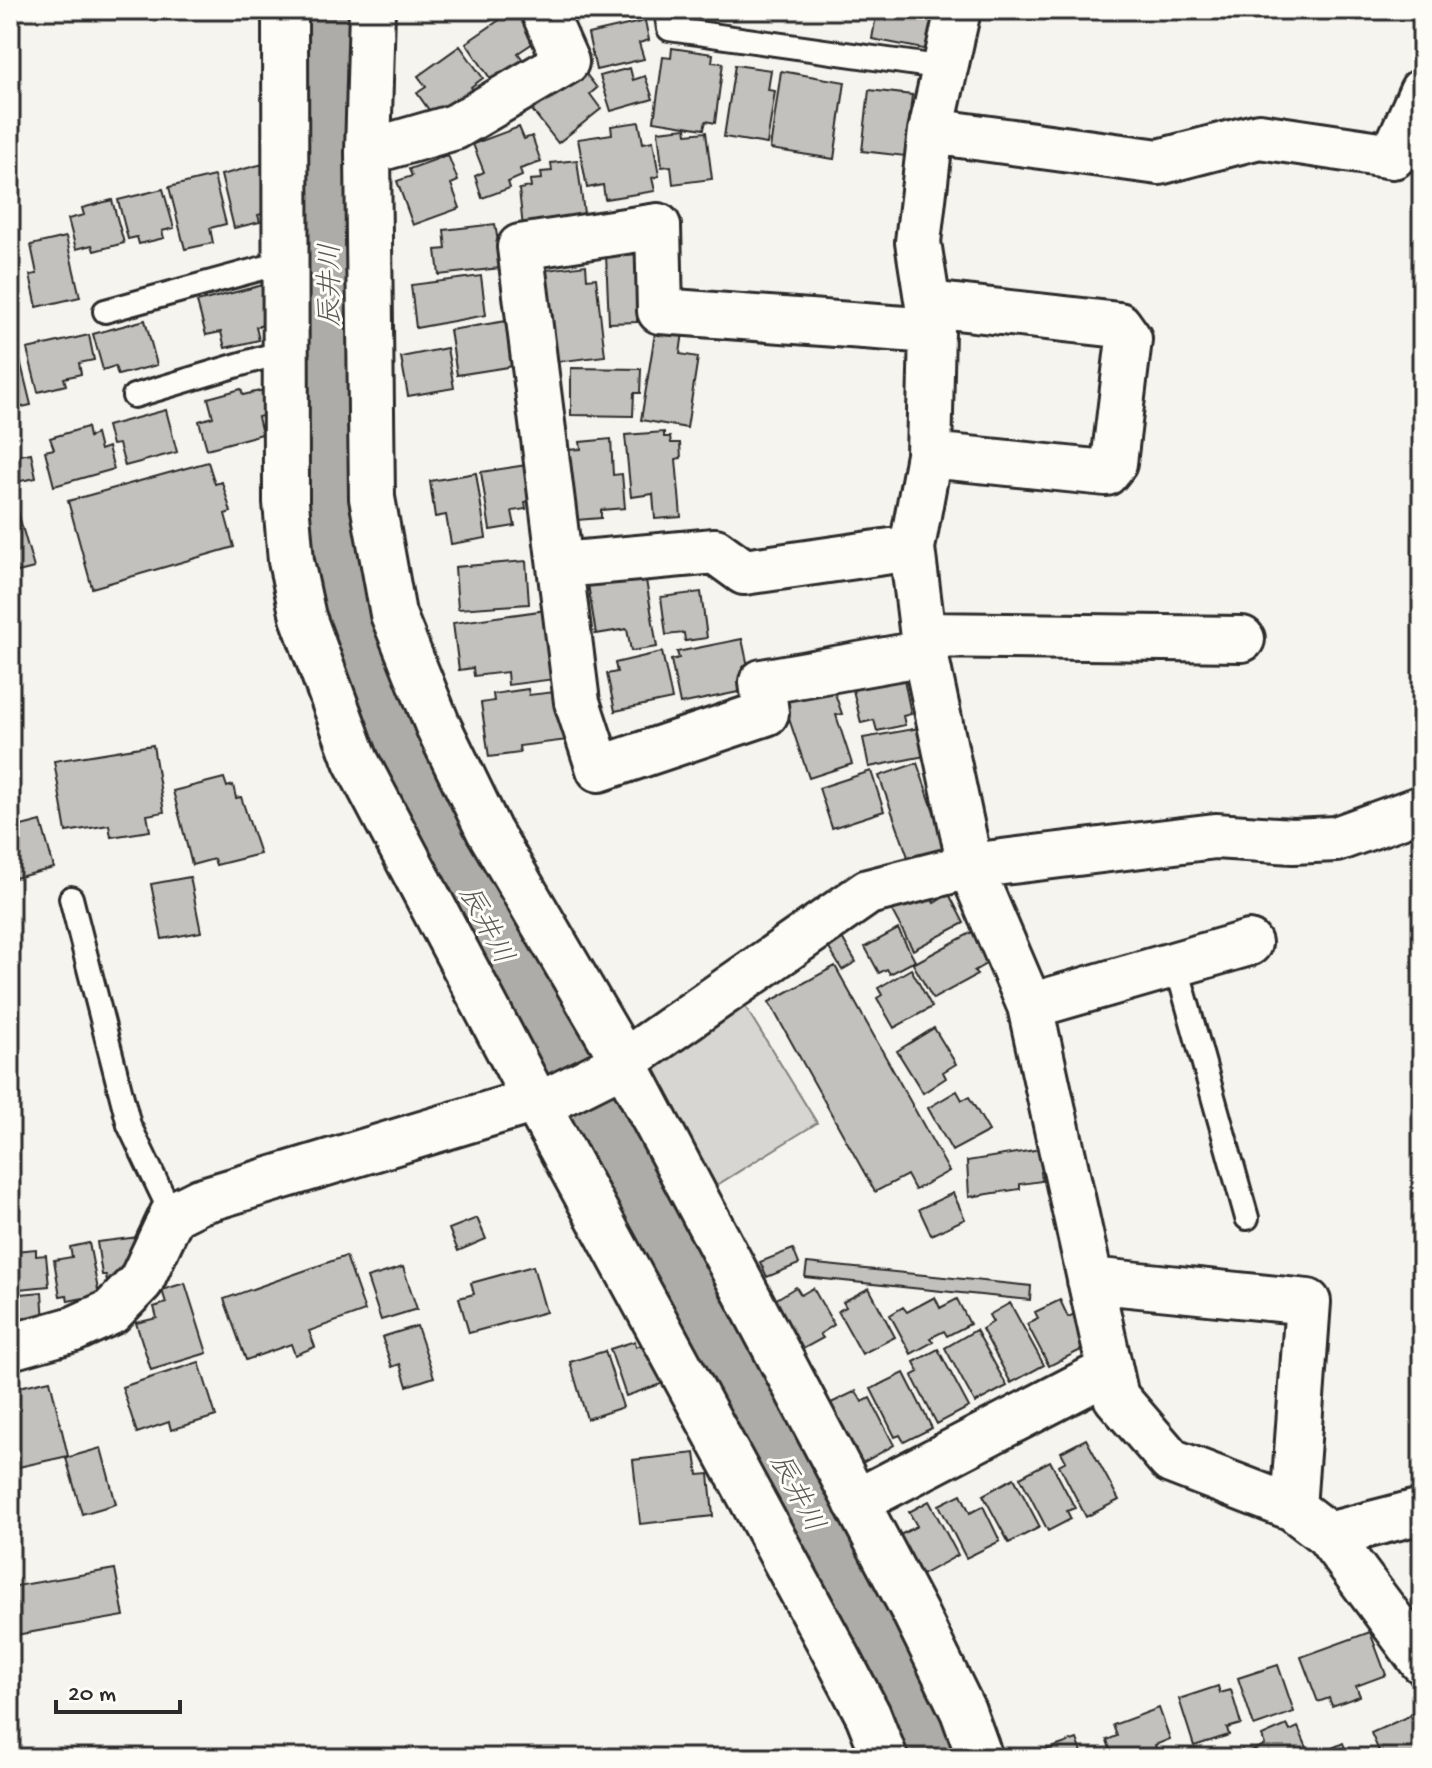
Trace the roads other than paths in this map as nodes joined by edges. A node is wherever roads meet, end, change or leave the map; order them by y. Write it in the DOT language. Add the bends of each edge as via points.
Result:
graph roads {
  1 [pos="285,10"];
  2 [pos="372,10"];
  3 [pos="543,10"];
  4 [pos="666,10"];
  5 [pos="958,10"];
  6 [pos="945,68"];
  7 [pos="1422,91"];
  8 [pos="931,131"];
  9 [pos="368,152"];
  10 [pos="285,262"];
  11 [pos="105,311"];
  12 [pos="931,318"];
  13 [pos="285,351"];
  14 [pos="134,396"];
  15 [pos="929,455"];
  16 [pos="912,548"];
  17 [pos="561,565"];
  18 [pos="1242,639"];
  19 [pos="924,644"];
  20 [pos="1422,808"];
  21 [pos="970,866"];
  22 [pos="71,898"];
  23 [pos="1249,943"];
  24 [pos="1176,964"];
  25 [pos="1030,1006"];
  26 [pos="623,1063"];
  27 [pos="538,1103"];
  28 [pos="172,1215"];
  29 [pos="1247,1218"];
  30 [pos="1090,1280"];
  31 [pos="10,1347"];
  32 [pos="1110,1370"];
  33 [pos="856,1502"];
  34 [pos="1293,1508"];
  35 [pos="1422,1511"];
  36 [pos="1328,1535"];
  37 [pos="1422,1661"];
  38 [pos="885,1758"];
  39 [pos="980,1758"];
  1 -- 10 [label="street"];
  2 -- 9 [label="street"];
  3 -- 9 [label="street" via="566,62 455,127"];
  4 -- 6 [label="lane" via="669,29"];
  5 -- 6 [label="street"];
  6 -- 8 [label="street"];
  7 -- 8 [label="street" via="1393,156 1259,136 1159,162"];
  8 -- 12 [label="street" via="918,242"];
  9 -- 26 [label="street" via="372,498 393,614 438,726 489,831"];
  10 -- 11 [label="lane"];
  10 -- 13 [label="street"];
  12 -- 15 [label="street"];
  12 -- 15 [label="street" via="1119,325 1129,339 1114,463 1106,473"];
  12 -- 17 [label="street" via="660,311 658,226 520,247"];
  13 -- 14 [label="lane"];
  13 -- 27 [label="street" via="291,561 313,646 356,761"];
  15 -- 16 [label="street"];
  16 -- 17 [label="street" via="744,572 715,551"];
  16 -- 19 [label="street"];
  17 -- 19 [label="street" via="577,702 599,769 766,713 762,682"];
  18 -- 19 [label="street"];
  19 -- 21 [label="street"];
  20 -- 21 [label="street" via="1336,839 1215,836"];
  21 -- 25 [label="street"];
  21 -- 26 [label="street" via="868,892"];
  22 -- 28 [label="lane" via="129,1125"];
  23 -- 24 [label="street"];
  24 -- 25 [label="street"];
  24 -- 29 [label="lane"];
  25 -- 30 [label="street"];
  26 -- 27 [label="street"];
  26 -- 33 [label="street"];
  27 -- 28 [label="street" via="274,1176"];
  27 -- 38 [label="street" via="843,1668"];
  28 -- 31 [label="street" via="141,1281 111,1312"];
  30 -- 32 [label="street"];
  30 -- 34 [label="street" via="1308,1302"];
  32 -- 33 [label="street"];
  32 -- 34 [label="street" via="1116,1397 1171,1461"];
  33 -- 39 [label="street" via="963,1711"];
  34 -- 36 [label="street"];
  35 -- 36 [label="street"];
  36 -- 37 [label="street"];
}
